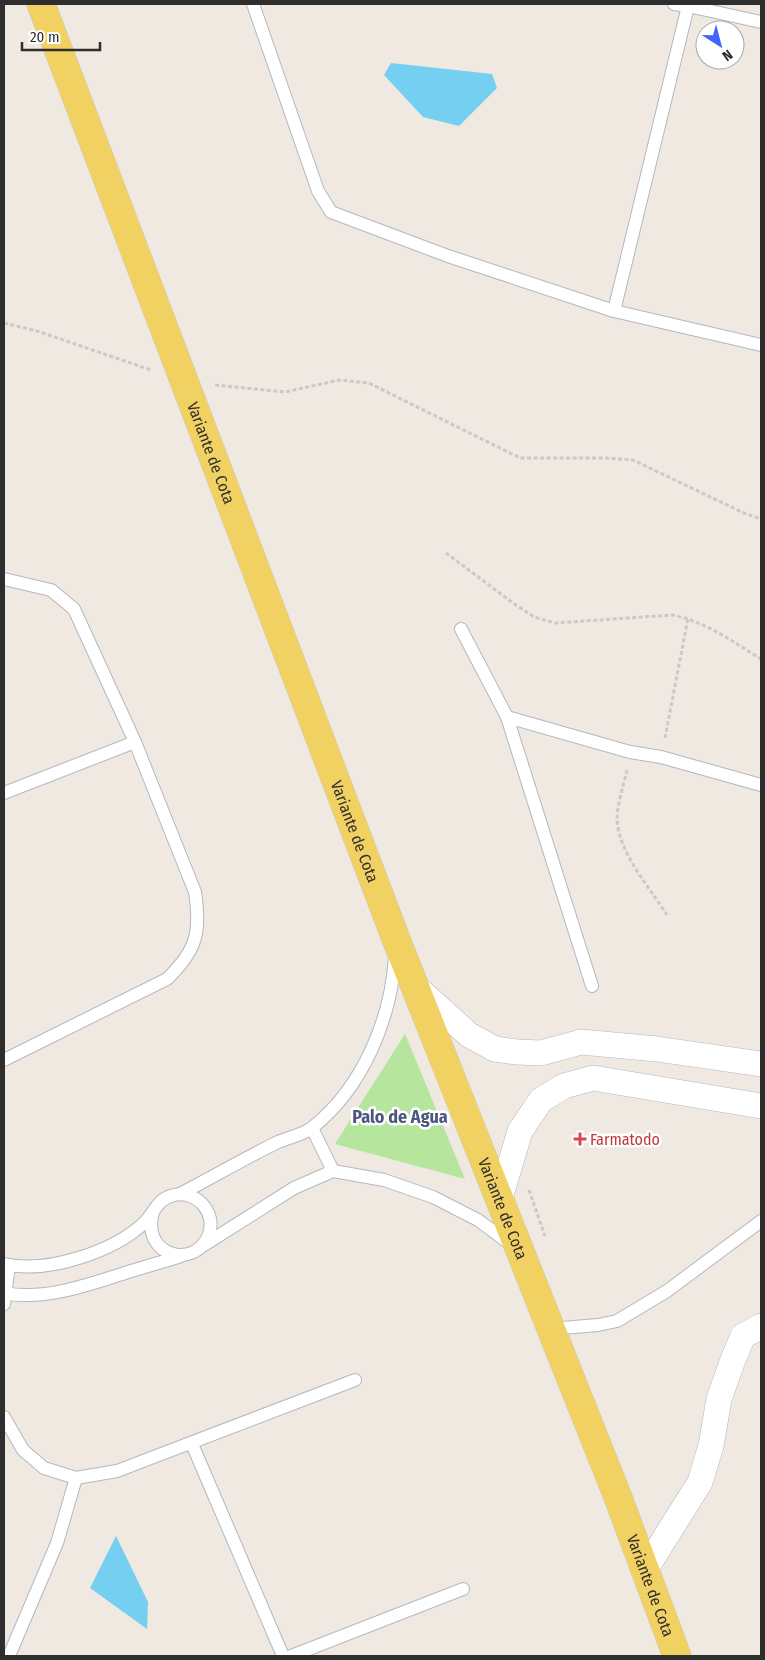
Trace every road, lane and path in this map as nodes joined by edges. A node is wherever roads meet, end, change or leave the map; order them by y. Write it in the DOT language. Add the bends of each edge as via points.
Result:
graph roads {
  1 [pos="41,4"];
  2 [pos="253,4"];
  3 [pos="674,4"];
  4 [pos="688,6"];
  5 [pos="761,22"];
  6 [pos="614,311"];
  7 [pos="4,322"];
  8 [pos="761,345"];
  9 [pos="183,381"];
  10 [pos="761,519"];
  11 [pos="446,553"];
  12 [pos="4,579"];
  13 [pos="688,618"];
  14 [pos="461,629"];
  15 [pos="761,659"];
  16 [pos="507,717"];
  17 [pos="134,742"];
  18 [pos="630,752"];
  19 [pos="661,757"];
  20 [pos="761,784"];
  21 [pos="4,793"];
  22 [pos="668,914"];
  23 [pos="396,939"];
  24 [pos="592,986"];
  25 [pos="417,988"];
  26 [pos="4,1060"];
  27 [pos="761,1064"];
  28 [pos="761,1106"];
  29 [pos="312,1128"];
  30 [pos="333,1171"];
  31 [pos="528,1185"];
  32 [pos="180,1194"];
  33 [pos="500,1198"];
  34 [pos="153,1212"];
  35 [pos="761,1221"];
  36 [pos="546,1238"];
  37 [pos="203,1245"];
  38 [pos="519,1251"];
  39 [pos="191,1253"];
  40 [pos="6,1264"];
  41 [pos="5,1297"];
  42 [pos="761,1326"];
  43 [pos="550,1329"];
  44 [pos="355,1380"];
  45 [pos="4,1417"];
  46 [pos="192,1444"];
  47 [pos="76,1478"];
  48 [pos="645,1570"];
  49 [pos="462,1589"];
  50 [pos="9,1656"];
  51 [pos="283,1656"];
  52 [pos="290,1656"];
  53 [pos="677,1656"];
  1 -- 9 [label="main road, Variante de Cota"];
  2 -- 6 [label="lane" via="318,191 331,212 448,256"];
  3 -- 4 [label="lane"];
  4 -- 5 [label="lane"];
  4 -- 6 [label="lane"];
  6 -- 8 [label="lane"];
  7 -- 9 [label="path"];
  9 -- 10 [label="path" via="285,392 339,380 369,383 520,458 633,460"];
  9 -- 23 [label="main road, Variante de Cota"];
  11 -- 13 [label="path" via="534,617 555,623 657,615"];
  12 -- 17 [label="lane" via="51,590 74,609"];
  13 -- 15 [label="path"];
  13 -- 19 [label="path"];
  14 -- 16 [label="lane"];
  16 -- 18 [label="lane"];
  16 -- 24 [label="lane"];
  17 -- 21 [label="lane"];
  17 -- 26 [label="lane" via="195,892 199,918 193,945 182,964 167,979"];
  18 -- 19 [label="lane"];
  18 -- 22 [label="path" via="617,818 620,837 627,854"];
  19 -- 20 [label="lane"];
  23 -- 25 [label="main road, Variante de Cota"];
  23 -- 29 [label="lane" via="394,982 383,1023 369,1054 342,1098"];
  25 -- 27 [label="street" via="469,1035 495,1048 541,1053 581,1042"];
  25 -- 33 [label="main road, Variante de Cota"];
  28 -- 33 [label="street" via="593,1078 564,1086 541,1100 520,1131"];
  29 -- 30 [label="lane"];
  29 -- 32 [label="lane"];
  30 -- 37 [label="lane" via="294,1188"];
  30 -- 38 [label="lane" via="384,1180 433,1197 478,1220"];
  31 -- 36 [label="path"];
  32 -- 34 [label="lane" via="159,1202"];
  32 -- 37 [label="lane" via="190,1195 206,1207 211,1226"];
  33 -- 38 [label="main road, Variante de Cota"];
  34 -- 39 [label="lane" via="150,1232 162,1249 181,1255"];
  34 -- 40 [label="lane" via="128,1235 101,1250 51,1265"];
  35 -- 43 [label="lane" via="667,1291 617,1321"];
  37 -- 39 [label="lane"];
  38 -- 43 [label="main road, Variante de Cota"];
  39 -- 41 [label="lane" via="88,1285"];
  40 -- 41 [label="lane"];
  42 -- 48 [label="street" via="743,1336 719,1399 711,1446 700,1482"];
  43 -- 48 [label="main road, Variante de Cota"];
  44 -- 46 [label="lane"];
  45 -- 47 [label="lane" via="23,1450 44,1468"];
  46 -- 47 [label="lane" via="117,1472"];
  46 -- 51 [label="lane"];
  47 -- 50 [label="lane" via="57,1543"];
  48 -- 53 [label="main road, Variante de Cota"];
  49 -- 52 [label="lane"];
}
